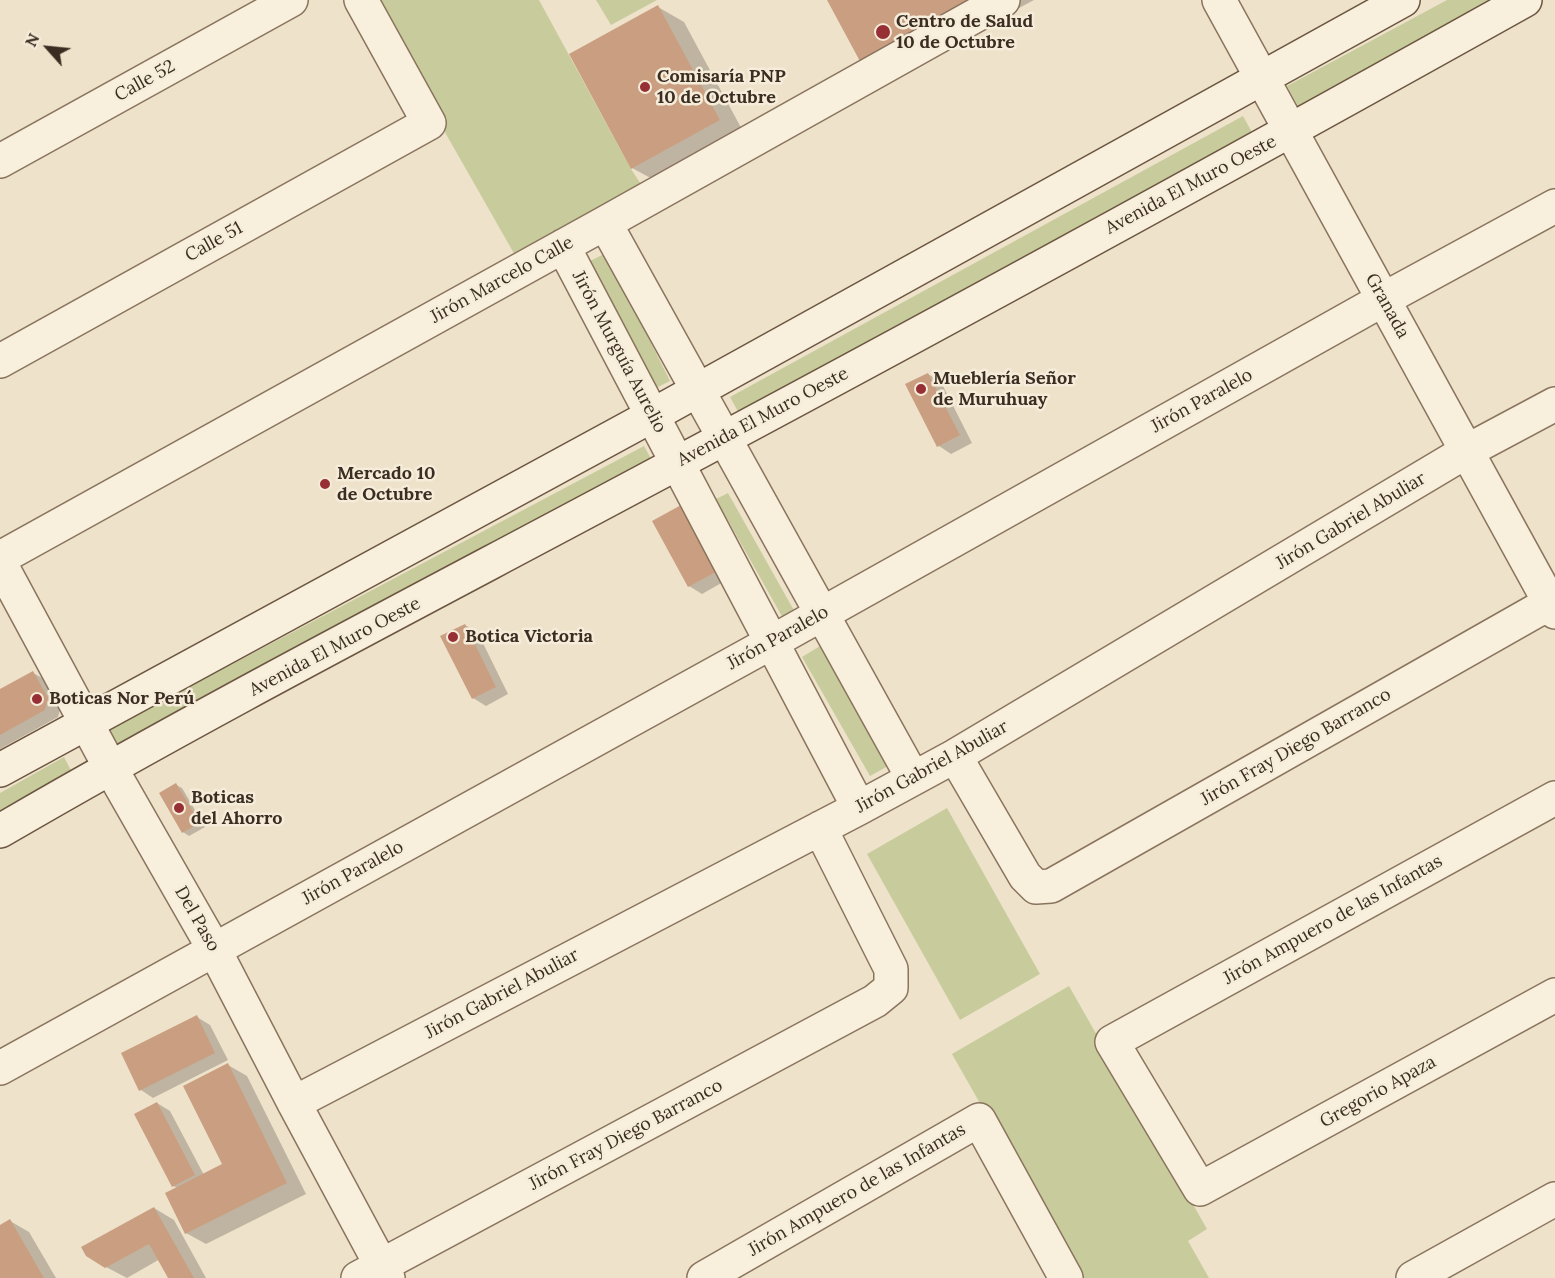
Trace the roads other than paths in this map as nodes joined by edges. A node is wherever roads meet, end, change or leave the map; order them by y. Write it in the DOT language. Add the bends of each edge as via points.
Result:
graph roads {
  1 [pos="291,0"];
  2 [pos="361,0"];
  3 [pos="1003,0"];
  4 [pos="1219,0"];
  5 [pos="1403,0"];
  6 [pos="1525,0"];
  7 [pos="1262,77"];
  8 [pos="1292,131"];
  9 [pos="0,161"];
  10 [pos="1555,206"];
  11 [pos="605,223"];
  12 [pos="563,246"];
  13 [pos="1384,299"];
  14 [pos="0,361"];
  15 [pos="698,390"];
  16 [pos="1555,405"];
  17 [pos="653,415"];
  18 [pos="725,438"];
  19 [pos="1467,451"];
  20 [pos="678,463"];
  21 [pos="0,558"];
  22 [pos="0,563"];
  23 [pos="1553,605"];
  24 [pos="822,614"];
  25 [pos="772,642"];
  26 [pos="86,723"];
  27 [pos="955,756"];
  28 [pos="110,767"];
  29 [pos="0,771"];
  30 [pos="913,778"];
  31 [pos="1555,798"];
  32 [pos="859,808"];
  33 [pos="820,828"];
  34 [pos="0,831"];
  35 [pos="214,949"];
  36 [pos="1555,995"];
  37 [pos="0,1068"];
  38 [pos="294,1103"];
  39 [pos="1200,1189"];
  40 [pos="1555,1199"];
  41 [pos="376,1274"];
  42 [pos="704,1278"];
  43 [pos="1066,1278"];
  44 [pos="1413,1278"];
  1 -- 9 [label="street, Calle 52"];
  2 -- 14 [label="street, Calle 51" via="429,123"];
  3 -- 11 [label="street, Jirón Marcelo Calle"];
  4 -- 7 [label="street, Granada"];
  5 -- 7 [label="street"];
  6 -- 8 [label="street, Avenida El Muro Oeste"];
  7 -- 8 [label="street, Granada"];
  7 -- 15 [label="street"];
  8 -- 13 [label="street, Granada"];
  8 -- 18 [label="street, Avenida El Muro Oeste"];
  10 -- 13 [label="street, Jirón Paralelo"];
  11 -- 12 [label="street, Jirón Marcelo Calle"];
  11 -- 15 [label="street"];
  12 -- 17 [label="street, Jirón Murguía Aurelio"];
  12 -- 21 [label="street, Jirón Marcelo Calle"];
  13 -- 19 [label="street, Granada"];
  13 -- 24 [label="street, Jirón Paralelo"];
  15 -- 17 [label="street"];
  15 -- 18 [label="street"];
  16 -- 19 [label="street, Jirón Gabriel Abuliar"];
  17 -- 20 [label="street, Jirón Murguía Aurelio"];
  17 -- 26 [label="street"];
  18 -- 20 [label="street, Avenida El Muro Oeste"];
  18 -- 24 [label="street"];
  19 -- 23 [label="street, Granada"];
  19 -- 27 [label="street, Jirón Gabriel Abuliar"];
  20 -- 25 [label="street, Jirón Murguía Aurelio"];
  20 -- 28 [label="street, Avenida El Muro Oeste"];
  22 -- 26 [label="street, Del Paso"];
  23 -- 27 [label="street, Jirón Fray Diego Barranco" via="1051,886 1036,887 1025,876"];
  24 -- 25 [label="street, Jirón Paralelo"];
  24 -- 30 [label="street"];
  25 -- 32 [label="street, Jirón Murguía Aurelio"];
  25 -- 35 [label="street, Jirón Paralelo"];
  26 -- 28 [label="street, Del Paso"];
  26 -- 29 [label="street"];
  27 -- 30 [label="street, Jirón Gabriel Abuliar"];
  28 -- 34 [label="street, Avenida El Muro Oeste"];
  28 -- 35 [label="street, Del Paso"];
  30 -- 32 [label="street, Jirón Gabriel Abuliar"];
  31 -- 39 [label="street, Jirón Ampuero de las Infantas" via="1112,1042"];
  32 -- 33 [label="street, Jirón Gabriel Abuliar"];
  33 -- 38 [label="street, Jirón Gabriel Abuliar"];
  33 -- 41 [label="street, Jirón Fray Diego Barranco" via="891,969 891,988 875,1001"];
  35 -- 37 [label="street, Jirón Paralelo"];
  35 -- 38 [label="street, Del Paso"];
  36 -- 39 [label="street, Gregorio Apaza"];
  38 -- 41 [label="street, Del Paso"];
  40 -- 44 [label="street"];
  42 -- 43 [label="street, Jirón Ampuero de las Infantas" via="979,1120"];
}
